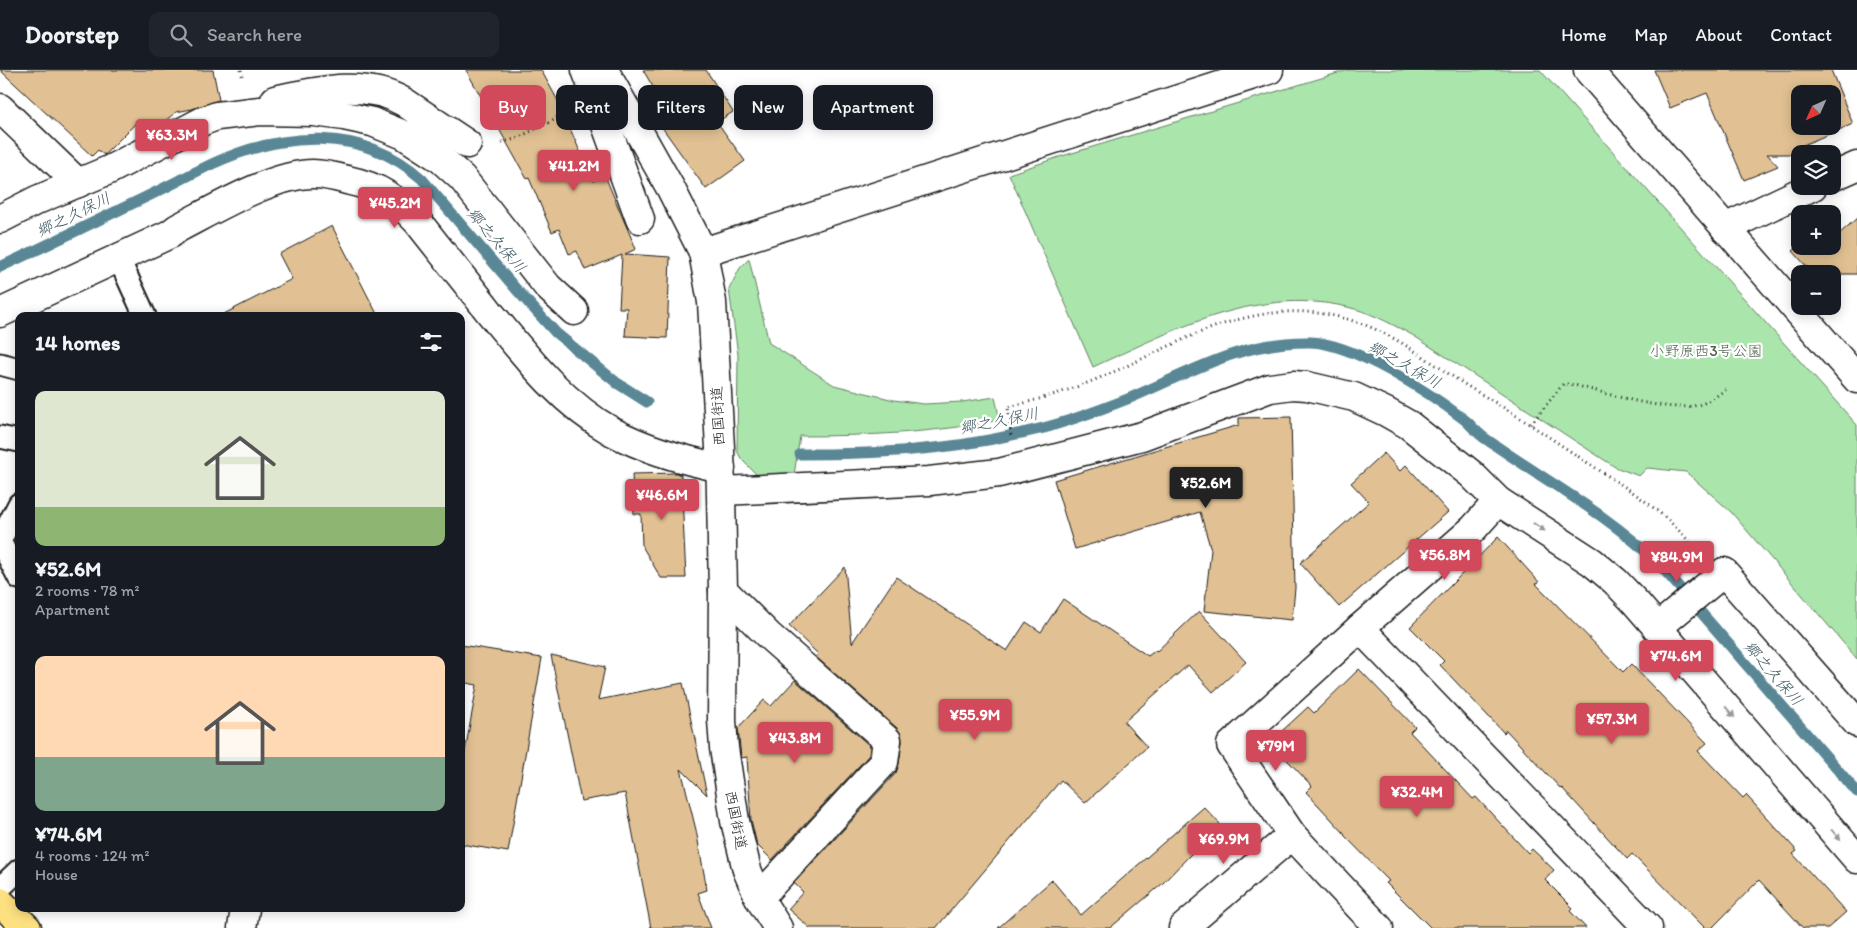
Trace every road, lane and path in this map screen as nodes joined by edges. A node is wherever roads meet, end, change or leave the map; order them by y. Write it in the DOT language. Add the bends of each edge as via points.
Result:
graph roads {
  1 [pos="586,70"];
  2 [pos="604,70"];
  3 [pos="1269,70"];
  4 [pos="1588,70"];
  5 [pos="0,108"];
  6 [pos="260,111"];
  7 [pos="556,120"];
  8 [pos="467,144"];
  9 [pos="433,154"];
  10 [pos="1857,166"];
  11 [pos="1841,173"];
  12 [pos="78,183"];
  13 [pos="1794,195"];
  14 [pos="0,219"];
  15 [pos="640,219"];
  16 [pos="1724,228"];
  17 [pos="703,252"];
  18 [pos="119,258"];
  19 [pos="143,312"];
  20 [pos="574,312"];
  21 [pos="0,313"];
  22 [pos="0,364"];
  23 [pos="15,368"];
  24 [pos="1857,379"];
  25 [pos="1728,388"];
  26 [pos="1008,417"];
  27 [pos="1530,424"];
  28 [pos="0,437"];
  29 [pos="15,440"];
  30 [pos="721,479"];
  31 [pos="1498,501"];
  32 [pos="15,512"];
  33 [pos="0,541"];
  34 [pos="15,570"];
  35 [pos="1714,579"];
  36 [pos="723,590"];
  37 [pos="1663,623"];
  38 [pos="1360,628"];
  39 [pos="1857,723"];
  40 [pos="1292,834"];
  41 [pos="1857,859"];
  42 [pos="15,874"];
  43 [pos="0,888"];
  44 [pos="759,898"];
  45 [pos="0,902"];
  46 [pos="245,912"];
  47 [pos="27,928"];
  48 [pos="242,928"];
  49 [pos="778,928"];
  50 [pos="1183,928"];
  51 [pos="1379,928"];
  52 [pos="1648,928"];
  1 -- 15 [label="street"];
  2 -- 17 [label="street, 西国街道"];
  3 -- 17 [label="street"];
  4 -- 16 [label="street"];
  5 -- 12 [label="street"];
  6 -- 8 [label="street" via="268,102 360,88 394,96"];
  6 -- 9 [label="street" via="314,112 365,121 404,135"];
  6 -- 12 [label="street" via="210,118"];
  7 -- 8 [label="path" via="515,139 480,147"];
  8 -- 9 [label="street" via="443,148"];
  9 -- 20 [label="street" via="462,178 543,282"];
  10 -- 11 [label="street"];
  12 -- 14 [label="street"];
  13 -- 16 [label="street"];
  16 -- 24 [label="street"];
  17 -- 30 [label="street, 西国街道" via="712,302"];
  18 -- 19 [label="lane"];
  18 -- 21 [label="street"];
  18 -- 30 [label="street" via="286,177 330,175 370,186 390,196 413,217 521,351 565,397 601,424 637,444 682,460"];
  22 -- 23 [label="lane"];
  25 -- 27 [label="path" via="1710,400 1683,408 1563,384"];
  26 -- 27 [label="path" via="1008,407 1098,379 1218,325 1286,312 1322,314 1386,334"];
  27 -- 35 [label="path" via="1667,519 1689,541"];
  28 -- 29 [label="lane"];
  30 -- 31 [label="street" via="929,481 999,473 1016,461 1078,453 1142,436 1258,392 1293,385 1354,397 1386,412 1429,439 1472,474"];
  30 -- 36 [label="street, 西国街道"];
  31 -- 37 [label="street, one-way" via="1592,562"];
  31 -- 38 [label="street" via="1473,529"];
  32 -- 33 [label="lane"];
  33 -- 34 [label="lane"];
  35 -- 37 [label="street"];
  35 -- 39 [label="street" via="1724,572"];
  36 -- 44 [label="street, 西国街道" via="724,748 739,842"];
  36 -- 44 [label="street" via="768,635 887,740 884,762"];
  37 -- 41 [label="street, one-way"];
  38 -- 40 [label="street" via="1231,745"];
  38 -- 52 [label="street"];
  40 -- 50 [label="street"];
  40 -- 51 [label="street"];
  42 -- 43 [label="lane"];
  44 -- 49 [label="street, 西国街道"];
  45 -- 47 [label="highway"];
  46 -- 48 [label="street"];
}
